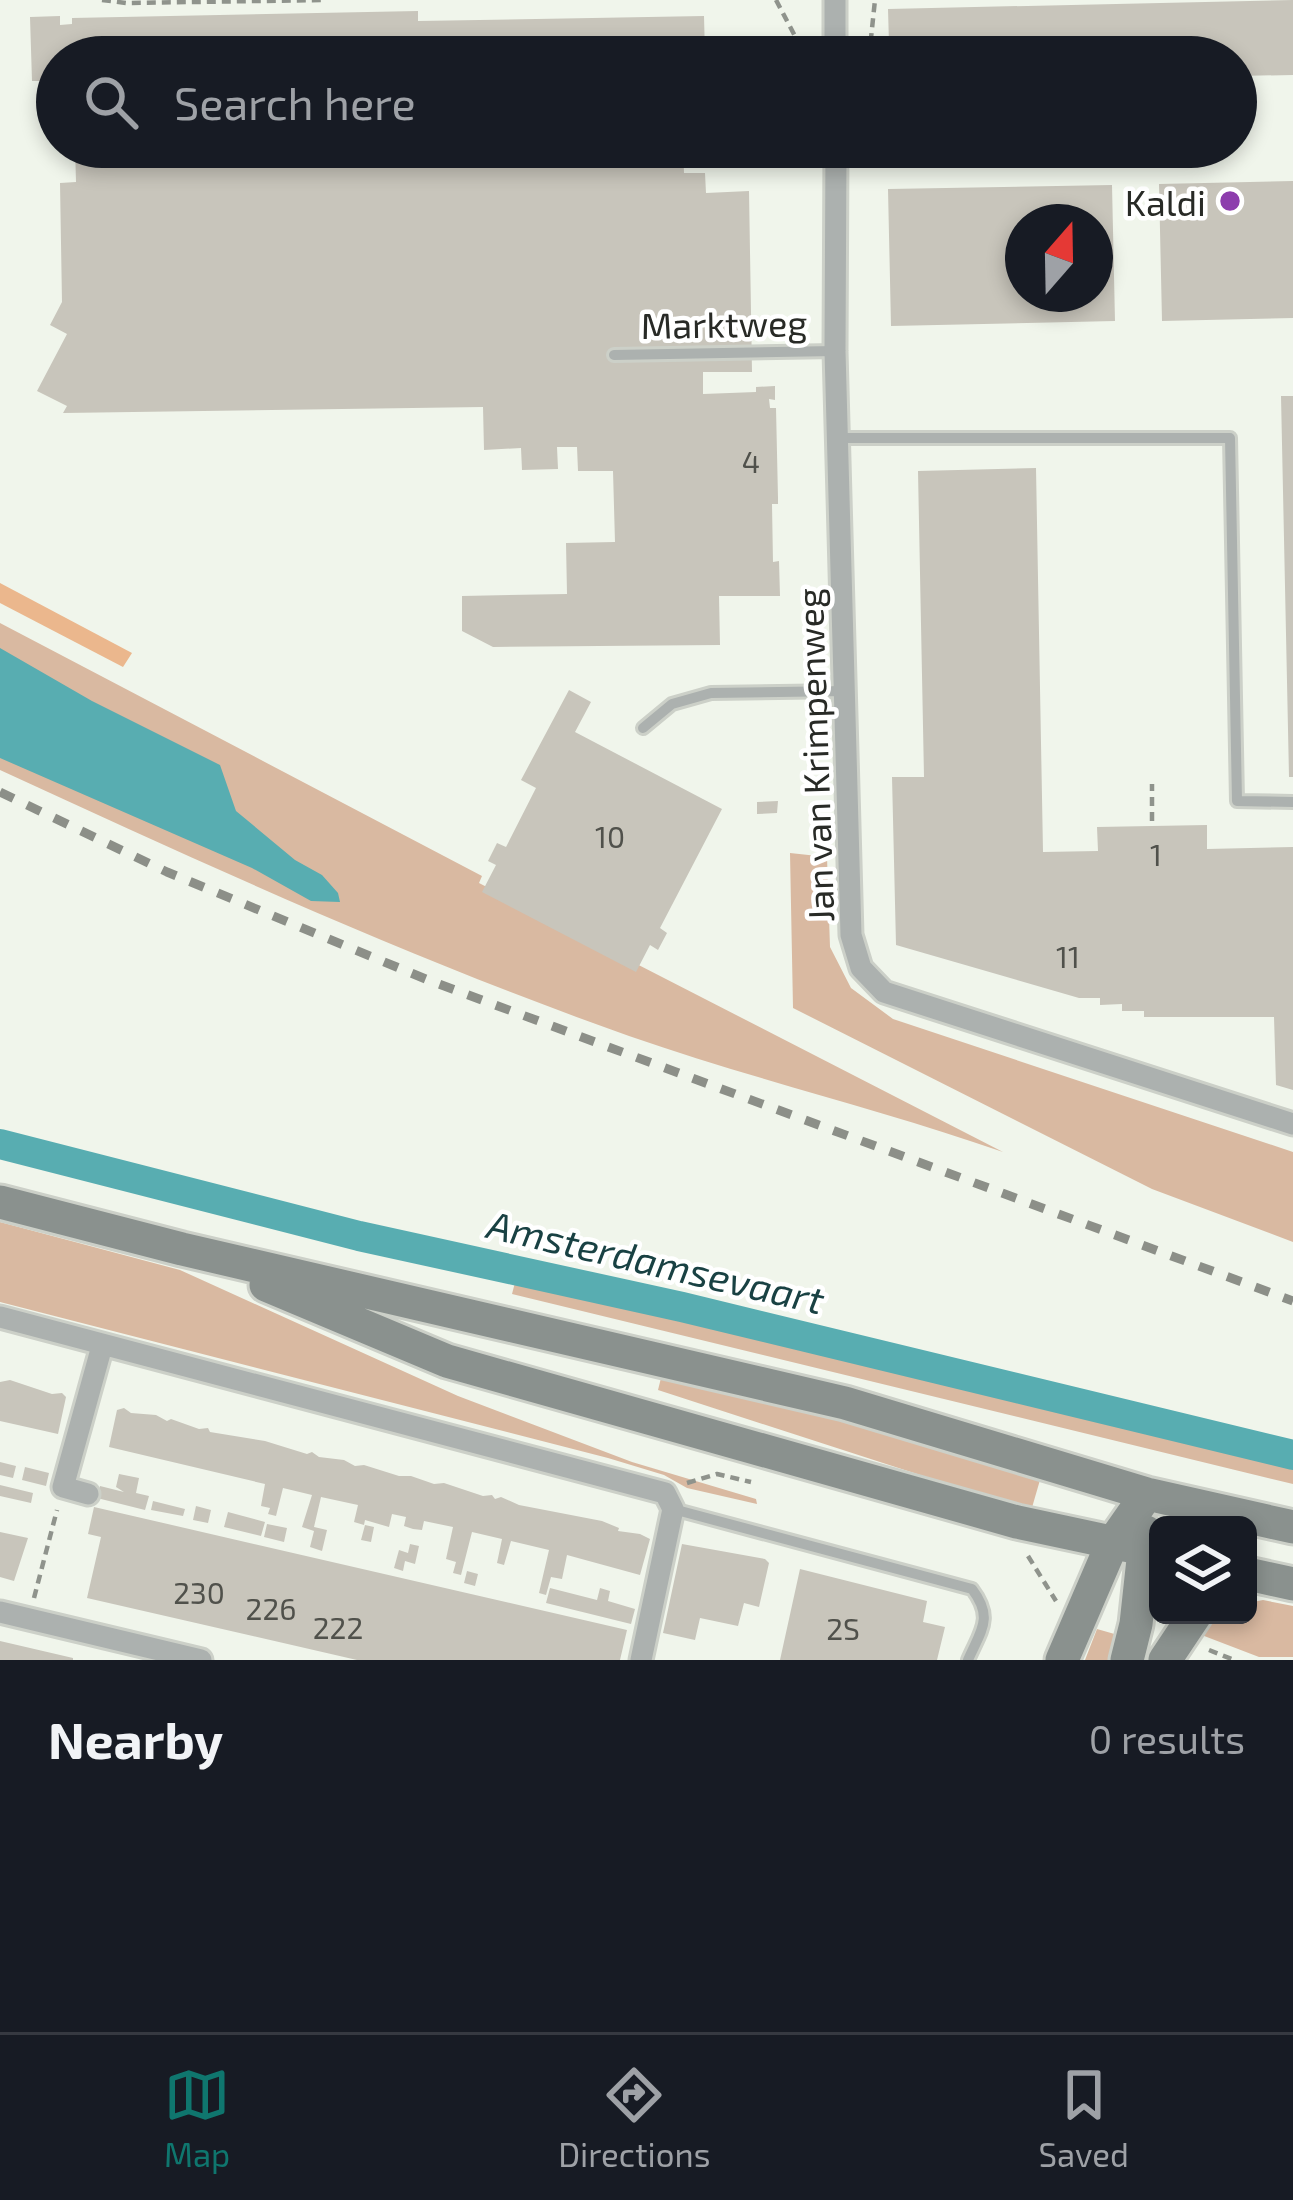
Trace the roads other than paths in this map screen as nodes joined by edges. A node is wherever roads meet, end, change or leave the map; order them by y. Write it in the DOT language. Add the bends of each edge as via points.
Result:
graph roads {
  1 [pos="835,0"];
  2 [pos="835,36"];
  3 [pos="836,168"];
  4 [pos="835,351"];
  5 [pos="614,355"];
  6 [pos="838,438"];
  7 [pos="845,691"];
  8 [pos="643,728"];
  9 [pos="1293,802"];
  10 [pos="1293,1124"];
  11 [pos="0,1202"];
  12 [pos="182,1249"];
  13 [pos="0,1317"];
  14 [pos="102,1346"];
  15 [pos="88,1494"];
  16 [pos="1147,1494"];
  17 [pos="669,1501"];
  18 [pos="1149,1517"];
  19 [pos="1293,1527"];
  20 [pos="1112,1544"];
  21 [pos="1149,1550"];
  22 [pos="1149,1564"];
  23 [pos="1257,1577"];
  24 [pos="1293,1584"];
  25 [pos="0,1612"];
  26 [pos="118,1651"];
  27 [pos="202,1660"];
  28 [pos="641,1660"];
  29 [pos="968,1660"];
  30 [pos="1062,1660"];
  31 [pos="1127,1660"];
  1 -- 2 [label="street"];
  3 -- 4 [label="street, Jan van Krimpenweg"];
  4 -- 5 [label="lane, Marktweg"];
  4 -- 6 [label="street, Jan van Krimpenweg"];
  6 -- 7 [label="street, Jan van Krimpenweg"];
  6 -- 9 [label="lane" via="1230,438 1237,800"];
  7 -- 8 [label="lane" via="711,693 672,704"];
  7 -- 10 [label="street, Jan van Krimpenweg" via="851,935 861,968 884,992"];
  11 -- 12 [label="main road"];
  12 -- 16 [label="main road" via="845,1403"];
  12 -- 20 [label="main road" via="447,1361"];
  13 -- 14 [label="street"];
  14 -- 15 [label="street" via="63,1487"];
  14 -- 17 [label="street"];
  16 -- 18 [label="main road"];
  16 -- 19 [label="main road"];
  16 -- 20 [label="main road"];
  17 -- 28 [label="street"];
  17 -- 29 [label="lane" via="972,1589 986,1619"];
  20 -- 21 [label="main road"];
  20 -- 30 [label="main road"];
  22 -- 31 [label="main road"];
  23 -- 24 [label="main road"];
  25 -- 26 [label="street"];
  26 -- 27 [label="street"];
}
